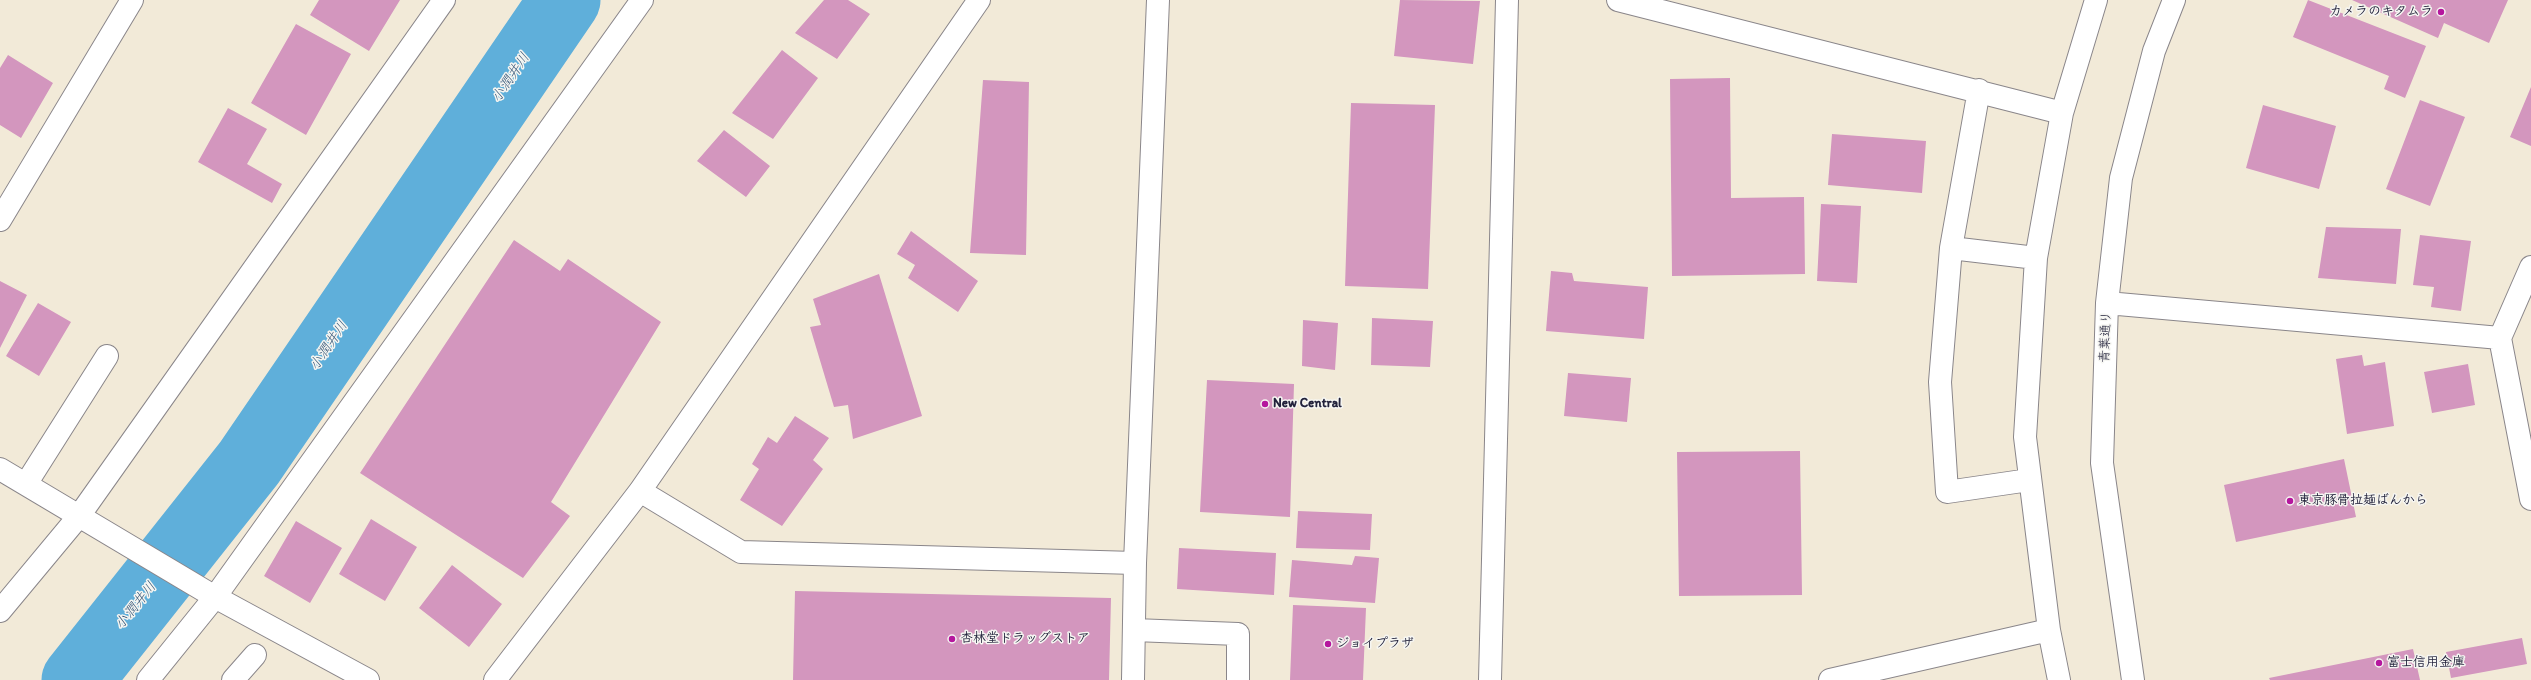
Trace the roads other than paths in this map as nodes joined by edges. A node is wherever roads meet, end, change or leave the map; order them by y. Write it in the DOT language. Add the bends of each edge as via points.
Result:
graph roads {
  1 [pos="132,0"];
  2 [pos="444,0"];
  3 [pos="642,0"];
  4 [pos="979,0"];
  5 [pos="1158,0"];
  6 [pos="1507,0"];
  7 [pos="1618,0"];
  8 [pos="2096,0"];
  9 [pos="2174,0"];
  10 [pos="1979,90"];
  11 [pos="2062,113"];
  12 [pos="0,220"];
  13 [pos="1952,248"];
  14 [pos="2036,258"];
  15 [pos="2531,267"];
  16 [pos="2107,304"];
  17 [pos="2500,338"];
  18 [pos="107,356"];
  19 [pos="0,469"];
  20 [pos="2029,480"];
  21 [pos="26,484"];
  22 [pos="640,491"];
  23 [pos="2531,499"];
  24 [pos="80,516"];
  25 [pos="1135,563"];
  26 [pos="215,597"];
  27 [pos="0,611"];
  28 [pos="1134,630"];
  29 [pos="2049,630"];
  30 [pos="255,655"];
  31 [pos="338,673"];
  32 [pos="148,680"];
  33 [pos="233,680"];
  34 [pos="368,680"];
  35 [pos="495,680"];
  36 [pos="1133,680"];
  37 [pos="1238,680"];
  38 [pos="1490,680"];
  39 [pos="1830,680"];
  40 [pos="2059,680"];
  41 [pos="2133,680"];
  1 -- 12 [label="street"];
  2 -- 24 [label="street"];
  3 -- 26 [label="street"];
  4 -- 22 [label="street"];
  5 -- 25 [label="street"];
  6 -- 38 [label="street"];
  7 -- 10 [label="street"];
  8 -- 11 [label="street"];
  9 -- 16 [label="street, 青葉通り" via="2154,52 2121,178"];
  10 -- 11 [label="street"];
  10 -- 13 [label="street"];
  11 -- 14 [label="street"];
  13 -- 14 [label="street"];
  13 -- 20 [label="street" via="1940,382 1947,492"];
  14 -- 20 [label="street" via="2025,437"];
  15 -- 17 [label="street"];
  16 -- 17 [label="street"];
  16 -- 41 [label="street, 青葉通り" via="2102,463"];
  17 -- 23 [label="street"];
  18 -- 21 [label="street"];
  19 -- 21 [label="street"];
  20 -- 29 [label="street"];
  21 -- 24 [label="street"];
  22 -- 25 [label="street" via="741,552"];
  22 -- 35 [label="street"];
  24 -- 26 [label="street"];
  24 -- 27 [label="street"];
  25 -- 28 [label="street"];
  26 -- 31 [label="street"];
  26 -- 32 [label="street"];
  28 -- 36 [label="street"];
  28 -- 37 [label="street" via="1238,634"];
  29 -- 39 [label="street"];
  29 -- 40 [label="street"];
  30 -- 33 [label="street"];
  31 -- 34 [label="street"];
}
